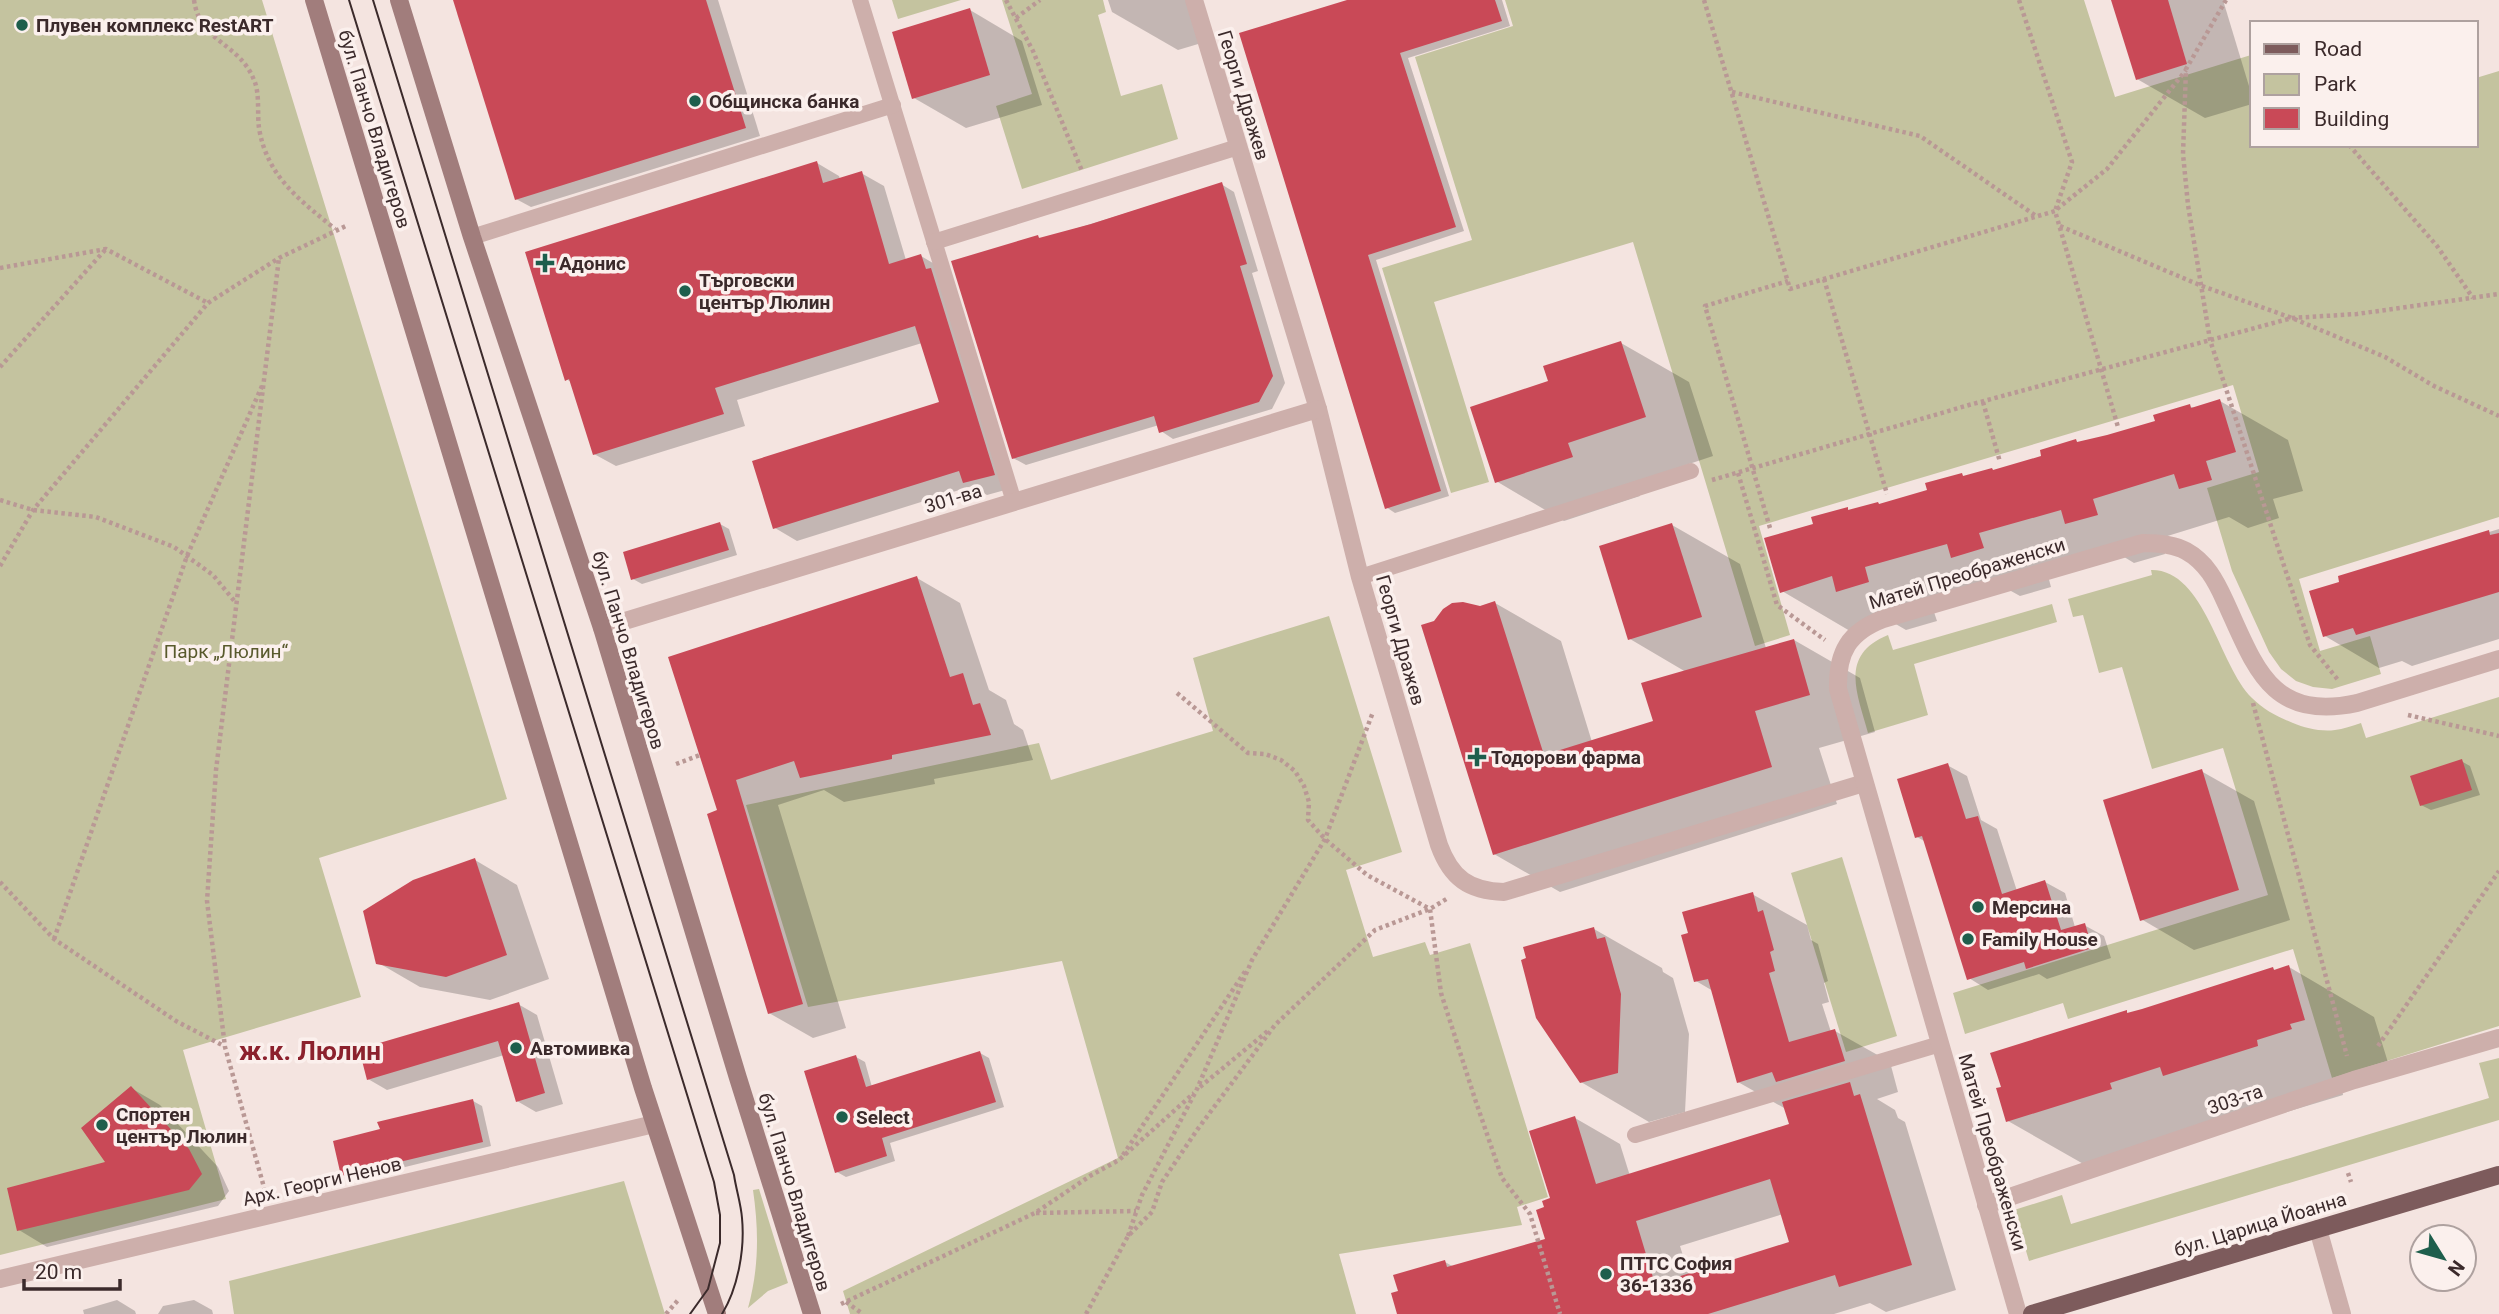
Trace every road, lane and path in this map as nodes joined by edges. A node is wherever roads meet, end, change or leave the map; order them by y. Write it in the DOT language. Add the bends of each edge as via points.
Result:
graph roads {
  1 [pos="194,0"];
  2 [pos="314,0"];
  3 [pos="399,0"];
  4 [pos="860,0"];
  5 [pos="1006,0"];
  6 [pos="1040,0"];
  7 [pos="1194,0"];
  8 [pos="1704,0"];
  9 [pos="2019,0"];
  10 [pos="2226,0"];
  11 [pos="1015,19"];
  12 [pos="2186,69"];
  13 [pos="1732,92"];
  14 [pos="893,106"];
  15 [pos="1238,147"];
  16 [pos="2351,147"];
  17 [pos="1091,193"];
  18 [pos="2055,211"];
  19 [pos="2037,216"];
  20 [pos="348,225"];
  21 [pos="2060,225"];
  22 [pos="336,229"];
  23 [pos="472,237"];
  24 [pos="934,242"];
  25 [pos="106,249"];
  26 [pos="279,258"];
  27 [pos="0,268"];
  28 [pos="1824,279"];
  29 [pos="1788,281"];
  30 [pos="2202,286"];
  31 [pos="2499,294"];
  32 [pos="2473,298"];
  33 [pos="208,303"];
  34 [pos="2292,318"];
  35 [pos="2210,340"];
  36 [pos="0,367"];
  37 [pos="2102,369"];
  38 [pos="265,379"];
  39 [pos="1983,402"];
  40 [pos="1318,409"];
  41 [pos="2499,416"];
  42 [pos="2118,427"];
  43 [pos="1869,435"];
  44 [pos="2000,462"];
  45 [pos="1753,469"];
  46 [pos="1690,471"];
  47 [pos="1738,473"];
  48 [pos="1886,494"];
  49 [pos="0,500"];
  50 [pos="1014,502"];
  51 [pos="33,510"];
  52 [pos="1770,528"];
  53 [pos="187,556"];
  54 [pos="0,566"];
  55 [pos="1360,578"];
  56 [pos="236,604"];
  57 [pos="602,628"];
  58 [pos="1843,653"];
  59 [pos="2499,659"];
  60 [pos="2253,663"];
  61 [pos="1177,693"];
  62 [pos="2357,703"];
  63 [pos="1373,710"];
  64 [pos="2499,736"];
  65 [pos="700,755"];
  66 [pos="676,764"];
  67 [pos="1864,783"];
  68 [pos="1325,839"];
  69 [pos="2499,871"];
  70 [pos="0,882"];
  71 [pos="1470,886"];
  72 [pos="1430,909"];
  73 [pos="54,939"];
  74 [pos="1252,960"];
  75 [pos="1275,1025"];
  76 [pos="2499,1038"];
  77 [pos="1940,1044"];
  78 [pos="225,1047"];
  79 [pos="2354,1080"];
  80 [pos="1197,1089"];
  81 [pos="654,1124"];
  82 [pos="1635,1135"];
  83 [pos="1119,1160"];
  84 [pos="2348,1173"];
  85 [pos="2499,1175"];
  86 [pos="2351,1182"];
  87 [pos="1986,1205"];
  88 [pos="1136,1211"];
  89 [pos="1035,1213"];
  90 [pos="271,1215"];
  91 [pos="2318,1229"];
  92 [pos="1128,1236"];
  93 [pos="0,1279"];
  94 [pos="681,1305"];
  95 [pos="666,1314"];
  96 [pos="717,1314"];
  97 [pos="812,1314"];
  98 [pos="863,1314"];
  99 [pos="1086,1314"];
  100 [pos="1560,1314"];
  101 [pos="2018,1314"];
  102 [pos="2032,1314"];
  103 [pos="2343,1314"];
  1 -- 22 [label="path" via="206,31 241,59 255,81 267,158 286,188"];
  2 -- 81 [label="main road, бул. Панчо Владигеров"];
  3 -- 23 [label="main road, бул. Панчо Владигеров"];
  4 -- 14 [label="lane"];
  5 -- 11 [label="path"];
  6 -- 11 [label="path"];
  7 -- 15 [label="street, Георги Дражев"];
  8 -- 13 [label="path"];
  9 -- 18 [label="path" via="2072,162"];
  10 -- 12 [label="path"];
  11 -- 17 [label="path" via="1033,51"];
  12 -- 18 [label="path" via="2107,169"];
  12 -- 30 [label="path" via="2183,154"];
  13 -- 19 [label="path" via="1920,136"];
  13 -- 29 [label="path"];
  14 -- 23 [label="lane"];
  14 -- 24 [label="lane"];
  15 -- 17 [label="lane"];
  15 -- 40 [label="street, Георги Дражев"];
  16 -- 32 [label="path" via="2437,246"];
  17 -- 24 [label="lane"];
  18 -- 19 [label="path"];
  18 -- 21 [label="path"];
  19 -- 28 [label="path"];
  20 -- 22 [label="path"];
  21 -- 30 [label="path"];
  21 -- 37 [label="path"];
  22 -- 26 [label="path"];
  23 -- 57 [label="main road, бул. Панчо Владигеров"];
  24 -- 50 [label="lane"];
  25 -- 27 [label="path"];
  25 -- 33 [label="path"];
  25 -- 36 [label="path"];
  26 -- 33 [label="path"];
  26 -- 38 [label="path"];
  28 -- 29 [label="path" via="1790,289"];
  28 -- 43 [label="path"];
  29 -- 45 [label="path" via="1705,306"];
  30 -- 34 [label="path"];
  30 -- 35 [label="path"];
  31 -- 32 [label="path"];
  32 -- 34 [label="path"];
  33 -- 51 [label="path"];
  34 -- 35 [label="path"];
  34 -- 41 [label="path" via="2385,357"];
  35 -- 37 [label="path"];
  35 -- 62 [label="path" via="2310,645"];
  37 -- 39 [label="path"];
  37 -- 42 [label="path"];
  38 -- 53 [label="path"];
  38 -- 56 [label="path"];
  39 -- 43 [label="path"];
  39 -- 44 [label="path"];
  40 -- 50 [label="street, 301-ва"];
  40 -- 55 [label="street, Георги Дражев"];
  43 -- 45 [label="path"];
  43 -- 48 [label="path"];
  45 -- 47 [label="path"];
  45 -- 52 [label="path"];
  46 -- 47 [label="path" via="1713,481"];
  46 -- 55 [label="lane"];
  47 -- 58 [label="path" via="1777,605"];
  49 -- 51 [label="path"];
  50 -- 57 [label="street, 301-ва"];
  51 -- 53 [label="path" via="96,517"];
  51 -- 54 [label="path"];
  53 -- 56 [label="path" via="213,575"];
  53 -- 73 [label="path"];
  55 -- 71 [label="street, Георги Дражев" via="1442,853 1456,875"];
  56 -- 78 [label="path" via="216,770 207,901"];
  57 -- 97 [label="main road, бул. Панчо Владигеров"];
  58 -- 60 [label="street, Матей Преображенски" via="1866,625 2154,543 2185,550 2202,562 2215,579"];
  58 -- 67 [label="street, Матей Преображенски" via="1838,689"];
  59 -- 62 [label="street, Матей Преображенски"];
  60 -- 62 [label="street, Матей Преображенски" via="2286,698 2333,708"];
  60 -- 79 [label="path" via="2253,704"];
  61 -- 68 [label="path" via="1248,753 1282,760 1295,771 1309,802 1308,820"];
  62 -- 64 [label="path"];
  63 -- 68 [label="path"];
  65 -- 66 [label="path"];
  67 -- 71 [label="street" via="1504,892"];
  67 -- 77 [label="street, Матей Преображенски"];
  68 -- 72 [label="path" via="1367,875"];
  68 -- 74 [label="path"];
  69 -- 79 [label="path"];
  70 -- 73 [label="path"];
  71 -- 72 [label="path"];
  72 -- 75 [label="path" via="1375,930"];
  72 -- 100 [label="path" via="1441,993 1470,1086 1503,1178 1530,1214"];
  73 -- 78 [label="path" via="176,1021"];
  74 -- 80 [label="path"];
  74 -- 83 [label="path"];
  75 -- 80 [label="path"];
  75 -- 92 [label="path" via="1197,1130 1163,1182 1152,1212"];
  76 -- 79 [label="street, 303-та"];
  77 -- 82 [label="lane"];
  77 -- 87 [label="street, Матей Преображенски"];
  78 -- 90 [label="path"];
  79 -- 87 [label="street, 303-та"];
  80 -- 83 [label="path"];
  80 -- 88 [label="path"];
  81 -- 90 [label="street, Арх. Георги Ненов"];
  81 -- 96 [label="main road, бул. Панчо Владигеров"];
  83 -- 89 [label="path"];
  84 -- 86 [label="path"];
  85 -- 91 [label="main road, бул. Царица Йоанна"];
  87 -- 101 [label="street, Матей Преображенски"];
  88 -- 89 [label="path"];
  88 -- 92 [label="path"];
  89 -- 98 [label="path" via="844,1303"];
  90 -- 93 [label="street, Арх. Георги Ненов"];
  91 -- 102 [label="main road, бул. Царица Йоанна"];
  91 -- 103 [label="street"];
  92 -- 99 [label="path"];
  94 -- 95 [label="path" via="680,1299"];
}
